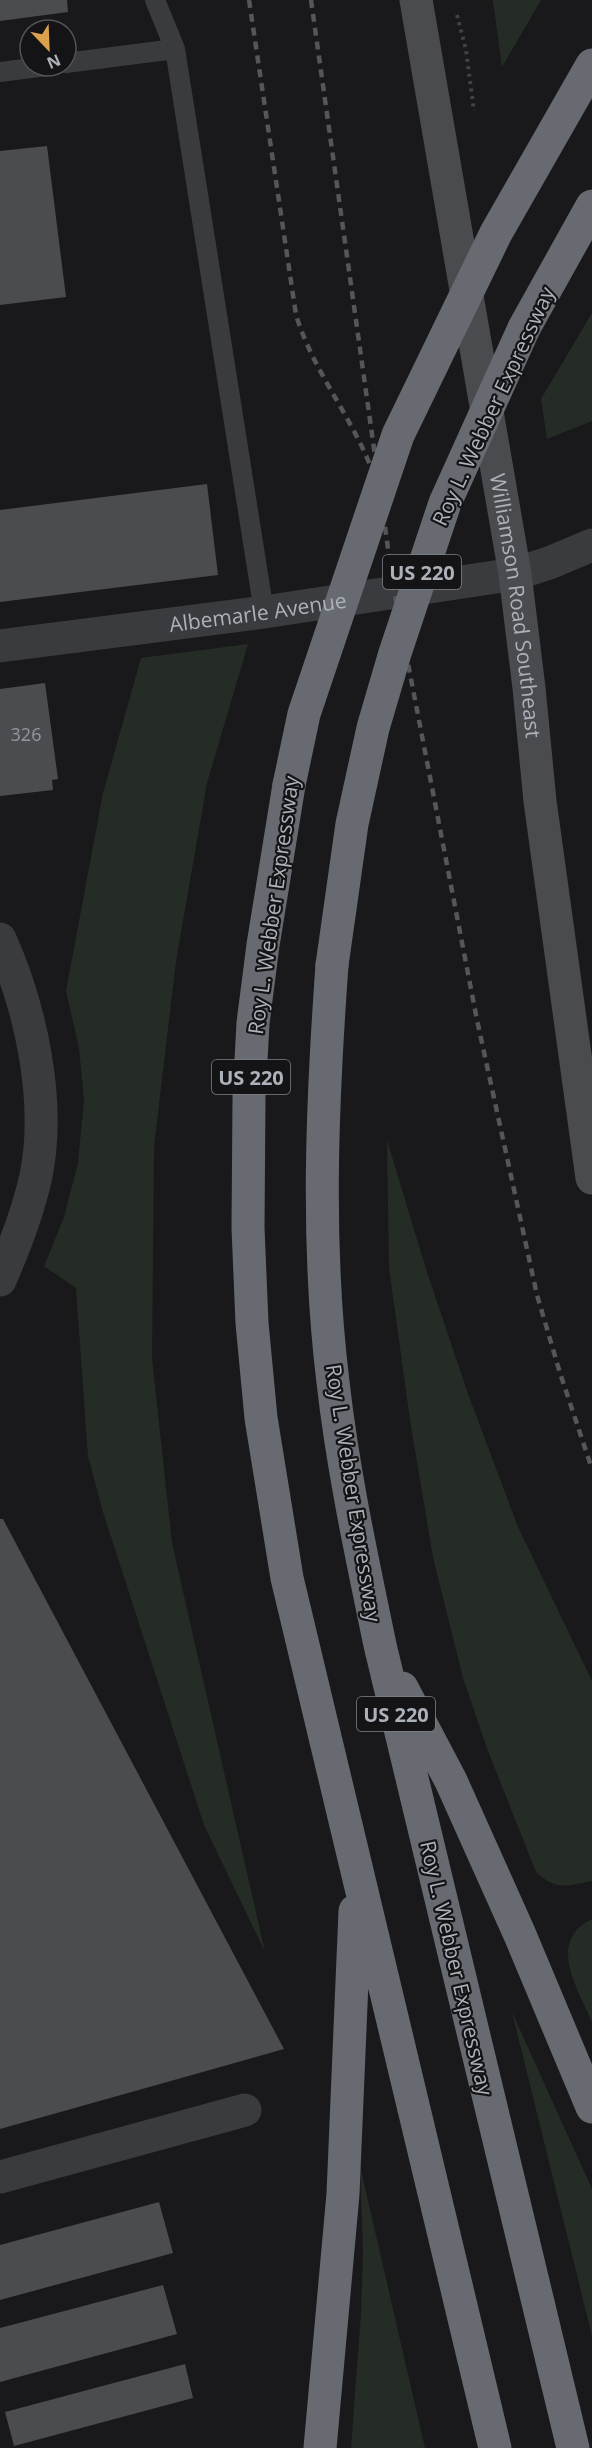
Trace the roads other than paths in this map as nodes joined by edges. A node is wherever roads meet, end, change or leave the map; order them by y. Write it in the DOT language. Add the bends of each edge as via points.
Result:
graph roads {
  1 [pos="155,0"];
  2 [pos="416,0"];
  3 [pos="175,49"];
  4 [pos="78,61"];
  5 [pos="592,65"];
  6 [pos="18,70"];
  7 [pos="0,72"];
  8 [pos="592,206"];
  9 [pos="592,545"];
  10 [pos="515,574"];
  11 [pos="264,612"];
  12 [pos="0,646"];
  13 [pos="0,939"];
  14 [pos="592,1178"];
  15 [pos="0,1280"];
  16 [pos="380,1646"];
  17 [pos="357,1870"];
  18 [pos="592,2107"];
  19 [pos="246,2110"];
  20 [pos="0,2177"];
  21 [pos="320,2448"];
  22 [pos="495,2448"];
  23 [pos="573,2448"];
  1 -- 3 [label="lane"];
  2 -- 10 [label="street, Williamson Road Southeast"];
  3 -- 4 [label="lane"];
  3 -- 11 [label="lane"];
  5 -- 17 [label="highway, Roy L. Webber Expressway / US 220, bridge" via="496,233 398,435 304,714 274,866 249,1097 252,1323 261,1418 287,1578"];
  6 -- 7 [label="lane"];
  8 -- 16 [label="highway, Roy L. Webber Expressway / US 220, bridge" via="524,328 445,503 373,728 352,825 332,966 324,1077 323,1249 332,1382"];
  9 -- 10 [label="street, Albemarle Avenue"];
  10 -- 11 [label="street, Albemarle Avenue"];
  10 -- 14 [label="street, Williamson Road Southeast" via="540,801"];
  11 -- 12 [label="street, Albemarle Avenue"];
  13 -- 15 [label="street" via="26,1015 39,1081 41,1119 31,1196"];
  16 -- 18 [label="highway" via="451,1781"];
  16 -- 23 [label="highway, Roy L. Webber Expressway / US 220"];
  17 -- 21 [label="highway" via="343,2194"];
  17 -- 22 [label="highway, US 220"];
  19 -- 20 [label="street"];
}
